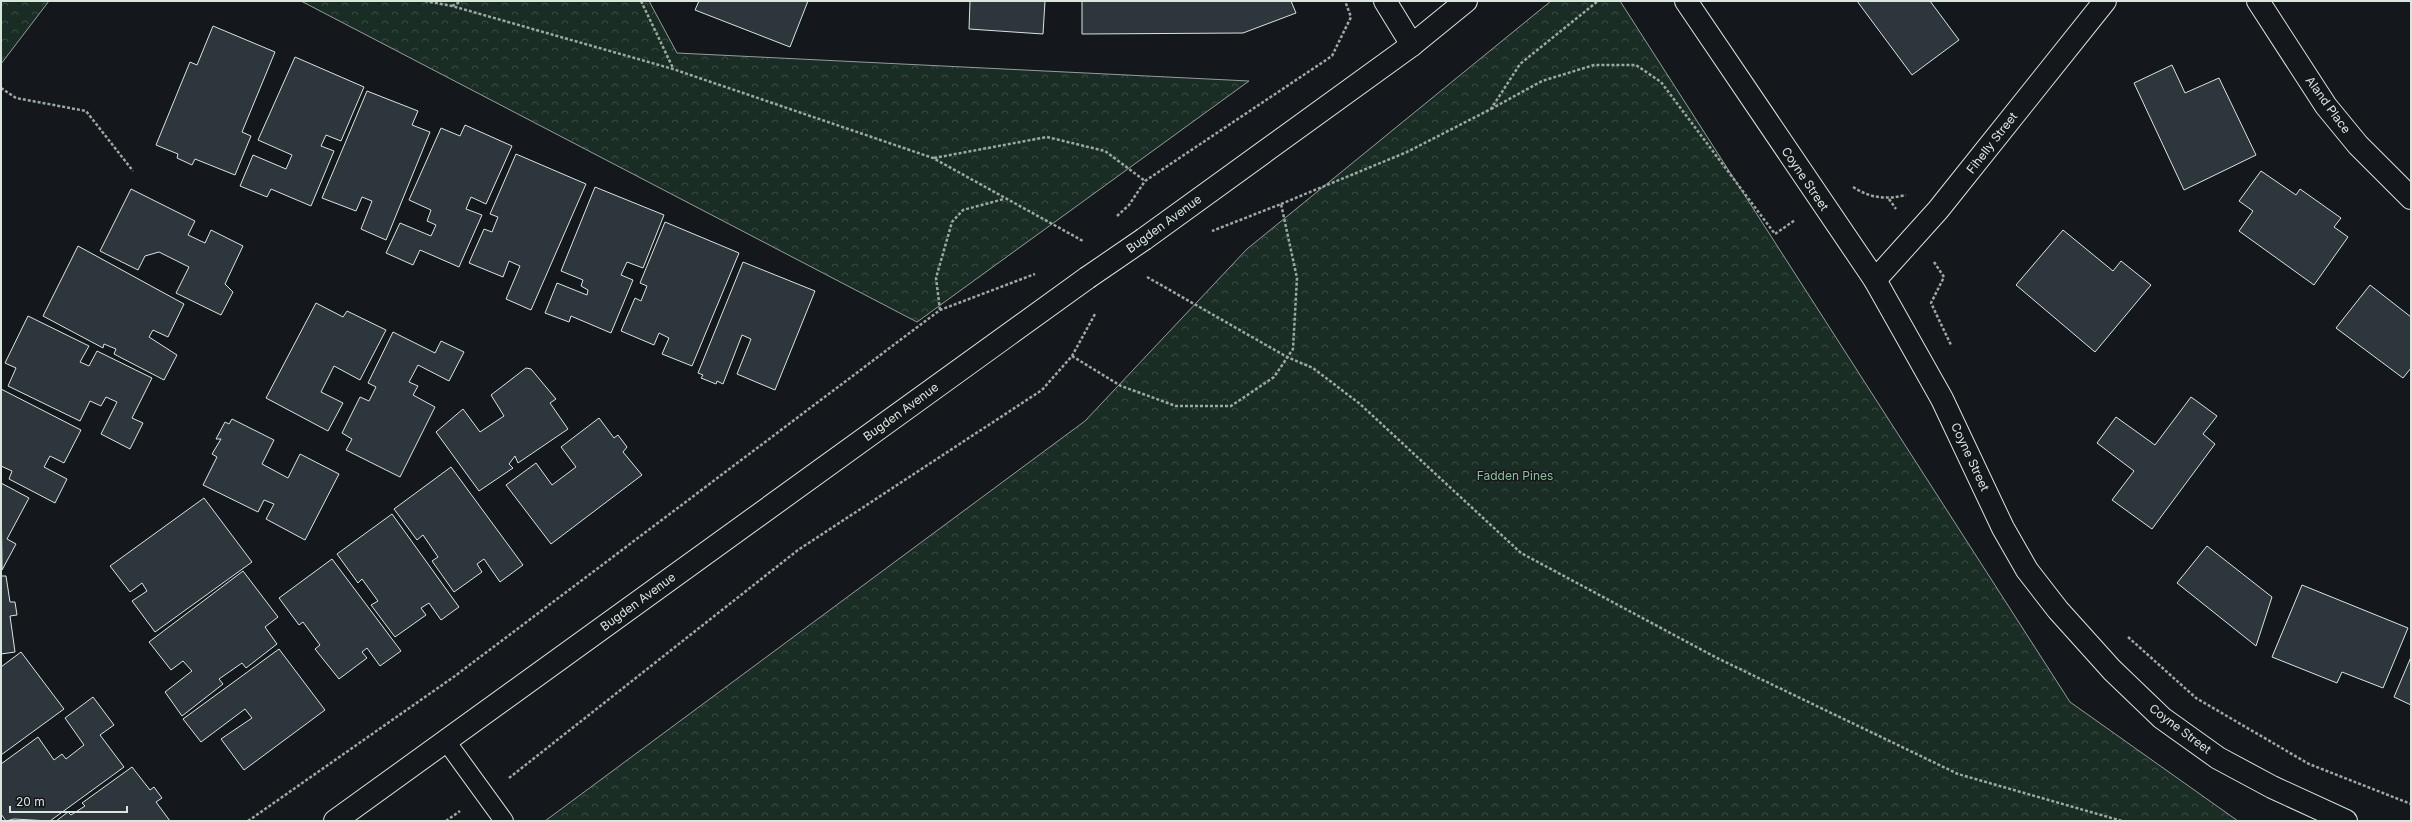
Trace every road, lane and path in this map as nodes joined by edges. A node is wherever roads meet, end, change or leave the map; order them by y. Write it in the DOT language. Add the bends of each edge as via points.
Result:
graph roads {
  1 [pos="425,1"];
  2 [pos="462,1"];
  3 [pos="641,1"];
  4 [pos="1345,1"];
  5 [pos="1386,1"];
  6 [pos="1466,1"];
  7 [pos="1598,1"];
  8 [pos="1686,1"];
  9 [pos="2105,1"];
  10 [pos="2258,1"];
  11 [pos="452,6"];
  12 [pos="1412,45"];
  13 [pos="673,69"];
  14 [pos="1,88"];
  15 [pos="1491,110"];
  16 [pos="933,158"];
  17 [pos="133,171"];
  18 [pos="1145,181"];
  19 [pos="2411,198"];
  20 [pos="1004,199"];
  21 [pos="1820,202"];
  22 [pos="1281,204"];
  23 [pos="1113,220"];
  24 [pos="1208,233"];
  25 [pos="1086,242"];
  26 [pos="1042,271"];
  27 [pos="1141,274"];
  28 [pos="1944,277"];
  29 [pos="1875,280"];
  30 [pos="1097,309"];
  31 [pos="940,310"];
  32 [pos="1951,346"];
  33 [pos="1072,356"];
  34 [pos="1287,357"];
  35 [pos="2126,634"];
  36 [pos="446,741"];
  37 [pos="485,794"];
  38 [pos="2411,804"];
  39 [pos="248,821"];
  40 [pos="335,821"];
  41 [pos="446,821"];
  42 [pos="504,821"];
  43 [pos="2122,821"];
  44 [pos="2346,821"];
  1 -- 11 [label="path"];
  2 -- 11 [label="path"];
  3 -- 13 [label="path"];
  4 -- 18 [label="path" via="1350,17 1332,56"];
  5 -- 12 [label="street"];
  6 -- 12 [label="street, Bugden Avenue"];
  7 -- 15 [label="path" via="1520,64"];
  8 -- 21 [label="street, Coyne Street"];
  9 -- 29 [label="street, Fihelly Street" via="1938,210"];
  10 -- 19 [label="street, Aland Place" via="2331,111 2358,145"];
  11 -- 13 [label="path"];
  12 -- 36 [label="street, Bugden Avenue, bridge"];
  13 -- 16 [label="path"];
  14 -- 17 [label="path" via="16,98 86,111"];
  15 -- 21 [label="path" via="1542,80 1594,66 1636,64 1661,82 1775,234"];
  15 -- 22 [label="path" via="1408,152"];
  16 -- 18 [label="path" via="1046,138 1105,151"];
  16 -- 20 [label="path"];
  18 -- 23 [label="path" via="1129,205"];
  20 -- 25 [label="path"];
  20 -- 31 [label="path" via="963,210 952,222 936,278"];
  21 -- 29 [label="street, Coyne Street"];
  22 -- 24 [label="path"];
  22 -- 34 [label="path" via="1297,278 1293,349"];
  26 -- 31 [label="path"];
  27 -- 34 [label="path"];
  28 -- 32 [label="path" via="1931,303"];
  29 -- 44 [label="street, Coyne Street" via="1942,399 2003,528 2027,570 2058,610 2112,670 2162,718 2218,758 2272,787"];
  30 -- 33 [label="path"];
  31 -- 39 [label="path" via="455,676"];
  33 -- 34 [label="path" via="1121,386 1176,406 1231,406 1274,377"];
  33 -- 37 [label="path" via="1042,390 798,550 512,776"];
  34 -- 43 [label="path" via="1313,368 1360,404 1521,553 1717,658 1958,774"];
  35 -- 38 [label="path" via="2196,698 2309,764"];
  36 -- 37 [label="lane"];
  36 -- 40 [label="street, Bugden Avenue"];
  37 -- 41 [label="path"];
  37 -- 42 [label="lane"];
}
